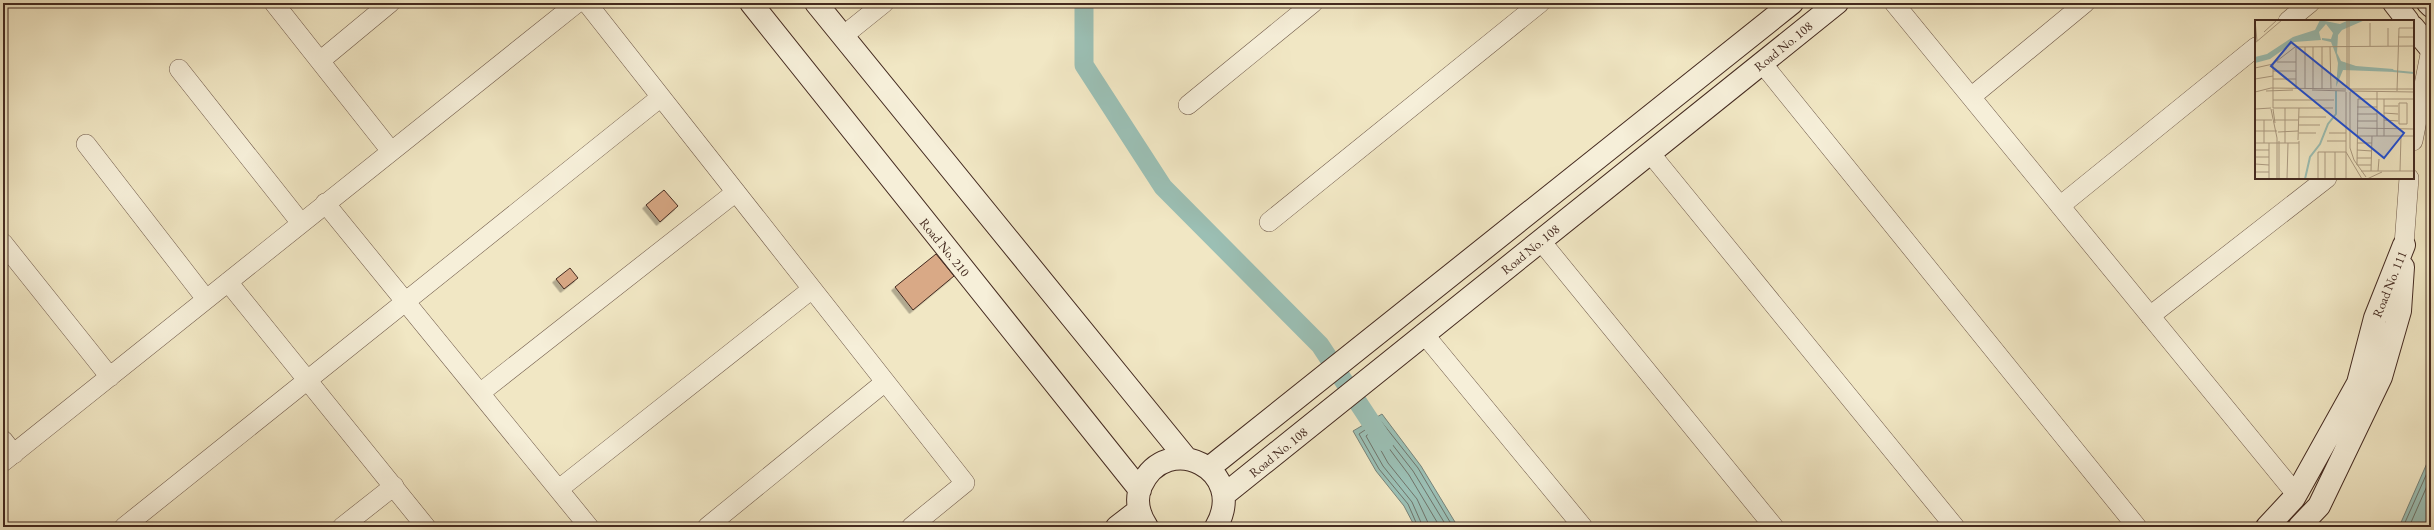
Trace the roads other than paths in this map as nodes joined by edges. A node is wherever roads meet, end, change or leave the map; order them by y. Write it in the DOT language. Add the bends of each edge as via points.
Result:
graph roads {
  1 [pos="274,3"];
  2 [pos="390,3"];
  3 [pos="577,3"];
  4 [pos="587,3"];
  5 [pos="751,3"];
  6 [pos="816,3"];
  7 [pos="884,3"];
  8 [pos="1314,3"];
  9 [pos="1540,3"];
  10 [pos="1792,3"];
  11 [pos="1837,3"];
  12 [pos="1894,3"];
  13 [pos="2085,3"];
  14 [pos="2310,3"];
  15 [pos="2394,3"];
  16 [pos="2428,3"];
  17 [pos="2431,6"];
  18 [pos="2289,20"];
  19 [pos="2407,20"];
  20 [pos="2414,28"];
  21 [pos="843,36"];
  22 [pos="2255,48"];
  23 [pos="2431,49"];
  24 [pos="320,61"];
  25 [pos="1762,63"];
  26 [pos="179,69"];
  27 [pos="661,97"];
  28 [pos="1971,97"];
  29 [pos="1188,105"];
  30 [pos="2416,108"];
  31 [pos="2414,130"];
  32 [pos="86,144"];
  33 [pos="391,151"];
  34 [pos="1650,153"];
  35 [pos="2326,179"];
  36 [pos="2409,179"];
  37 [pos="736,192"];
  38 [pos="325,204"];
  39 [pos="2060,206"];
  40 [pos="1269,222"];
  41 [pos="301,223"];
  42 [pos="1540,240"];
  43 [pos="3,243"];
  44 [pos="2404,246"];
  45 [pos="228,282"];
  46 [pos="812,289"];
  47 [pos="206,299"];
  48 [pos="406,302"];
  49 [pos="2150,316"];
  50 [pos="1424,334"];
  51 [pos="110,377"];
  52 [pos="308,380"];
  53 [pos="886,382"];
  54 [pos="480,393"];
  55 [pos="7,452"];
  56 [pos="1186,458"];
  57 [pos="1209,468"];
  58 [pos="394,486"];
  59 [pos="559,489"];
  60 [pos="2296,494"];
  61 [pos="1224,495"];
  62 [pos="1142,509"];
  63 [pos="1222,524"];
  64 [pos="124,527"];
  65 [pos="342,527"];
  66 [pos="426,527"];
  67 [pos="589,527"];
  68 [pos="707,527"];
  69 [pos="911,527"];
  70 [pos="1117,527"];
  71 [pos="1583,527"];
  72 [pos="1774,527"];
  73 [pos="1955,527"];
  74 [pos="2137,527"];
  75 [pos="2267,527"];
  76 [pos="2299,527"];
  1 -- 24 [label="street"];
  2 -- 24 [label="street"];
  3 -- 33 [label="street"];
  4 -- 27 [label="street"];
  5 -- 62 [label="street, Road No. 210"];
  6 -- 21 [label="street"];
  7 -- 21 [label="street"];
  8 -- 29 [label="street"];
  9 -- 40 [label="street"];
  10 -- 57 [label="street"];
  11 -- 25 [label="street, Road No. 108"];
  12 -- 28 [label="street"];
  13 -- 28 [label="street"];
  14 -- 18 [label="street"];
  15 -- 19 [label="street"];
  16 -- 17 [label="street"];
  20 -- 23 [label="street"];
  21 -- 56 [label="street"];
  22 -- 39 [label="street"];
  23 -- 30 [label="street"];
  24 -- 33 [label="street"];
  25 -- 34 [label="street, Road No. 108"];
  25 -- 74 [label="street"];
  26 -- 41 [label="street"];
  27 -- 37 [label="street"];
  27 -- 48 [label="street"];
  28 -- 39 [label="street"];
  30 -- 31 [label="street"];
  32 -- 47 [label="street"];
  33 -- 38 [label="street"];
  34 -- 42 [label="street, Road No. 108"];
  34 -- 73 [label="street"];
  35 -- 49 [label="street"];
  36 -- 44 [label="street"];
  37 -- 46 [label="street"];
  37 -- 54 [label="street"];
  38 -- 41 [label="street"];
  38 -- 48 [label="street"];
  39 -- 49 [label="street"];
  41 -- 45 [label="street"];
  42 -- 50 [label="street, Road No. 108"];
  42 -- 72 [label="street"];
  43 -- 51 [label="street"];
  44 -- 60 [label="street, Road No. 111" via="2375,318 2358,383"];
  44 -- 76 [label="street, Road No. 111" via="2400,311 2381,377 2319,506"];
  45 -- 47 [label="street"];
  45 -- 52 [label="street"];
  46 -- 53 [label="street"];
  46 -- 59 [label="street"];
  47 -- 51 [label="street"];
  48 -- 52 [label="street"];
  48 -- 54 [label="street"];
  49 -- 60 [label="street"];
  50 -- 61 [label="street, Road No. 108"];
  50 -- 71 [label="street"];
  51 -- 55 [label="street"];
  52 -- 58 [label="street"];
  52 -- 64 [label="street"];
  53 -- 68 [label="street"];
  53 -- 69 [label="street" via="965,483"];
  54 -- 59 [label="street"];
  56 -- 57 [label="street"];
  56 -- 62 [label="street" via="1163,463 1145,479"];
  57 -- 61 [label="street" via="1221,485"];
  58 -- 65 [label="street"];
  58 -- 66 [label="street"];
  59 -- 67 [label="street"];
  60 -- 75 [label="street, Road No. 111"];
  61 -- 63 [label="street"];
  62 -- 70 [label="street"];
}
